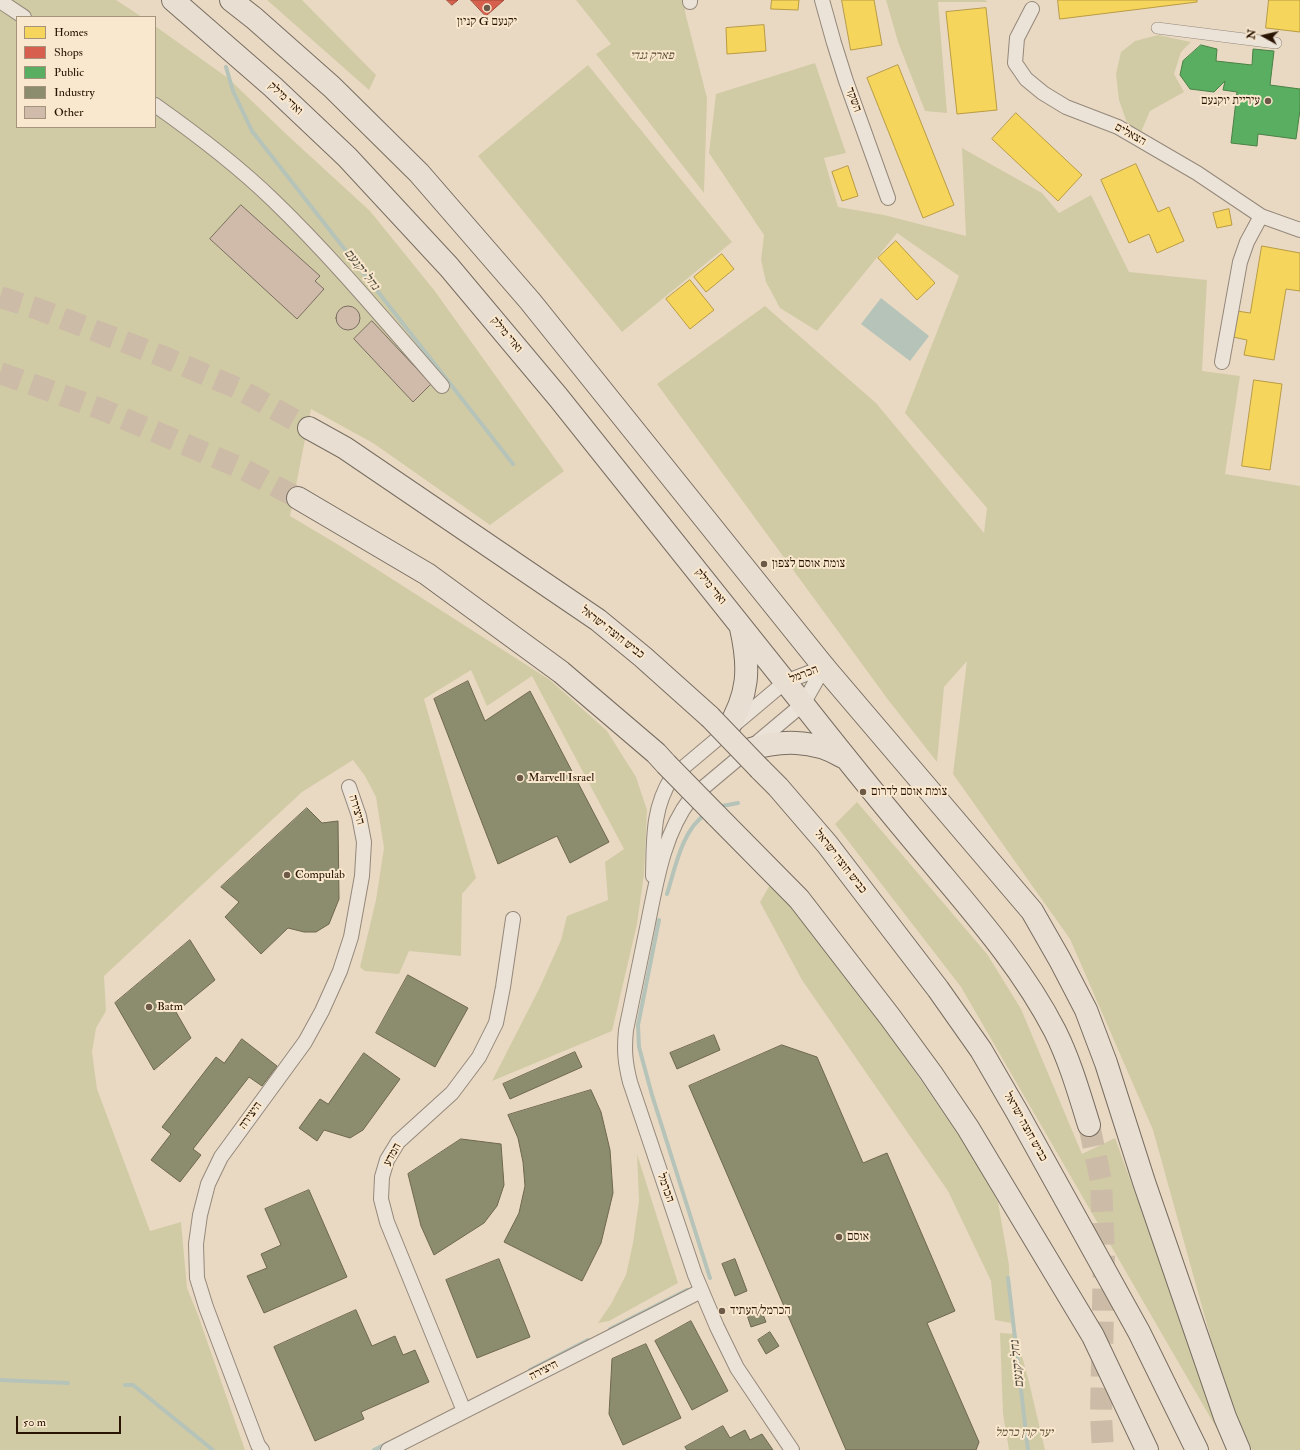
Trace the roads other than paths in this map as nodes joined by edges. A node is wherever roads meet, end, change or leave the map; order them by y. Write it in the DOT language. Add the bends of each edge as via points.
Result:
graph roads {
  1 [pos="173,0"];
  2 [pos="231,0"];
  3 [pos="822,0"];
  4 [pos="3,2"];
  5 [pos="1032,9"];
  6 [pos="23,16"];
  7 [pos="1157,28"];
  8 [pos="1276,43"];
  9 [pos="156,106"];
  10 [pos="888,198"];
  11 [pos="1261,216"];
  12 [pos="1300,230"];
  13 [pos="1222,362"];
  14 [pos="442,386"];
  15 [pos="309,428"];
  16 [pos="298,498"];
  17 [pos="741,625"];
  18 [pos="824,667"];
  19 [pos="785,682"];
  20 [pos="803,704"];
  21 [pos="727,730"];
  22 [pos="748,750"];
  23 [pos="846,759"];
  24 [pos="349,787"];
  25 [pos="651,906"];
  26 [pos="513,919"];
  27 [pos="1089,1125"];
  28 [pos="701,1291"];
  29 [pos="464,1411"];
  30 [pos="262,1450"];
  31 [pos="388,1450"];
  32 [pos="792,1450"];
  33 [pos="1147,1450"];
  34 [pos="1197,1450"];
  35 [pos="1240,1450"];
  1 -- 17 [label="main road, ואדי מילק" via="273,86 347,157 449,266"];
  2 -- 18 [label="main road" via="332,87 419,173 530,301"];
  3 -- 10 [label="street, השקד" via="843,73"];
  4 -- 6 [label="street"];
  5 -- 11 [label="street, הצאלים" via="1017,38 1015,63 1026,79 1066,108 1118,127 1197,173"];
  7 -- 8 [label="street"];
  9 -- 14 [label="street" via="273,199 326,254"];
  11 -- 12 [label="street, הצאלים"];
  11 -- 13 [label="street" via="1240,262"];
  15 -- 34 [label="main road, כביש חוצה ישראל, bridge" via="345,448 598,620 643,656 710,717 778,787 827,844 938,989 981,1050 1138,1332"];
  16 -- 33 [label="main road, bridge" via="427,574 561,672 656,753 799,899 890,1017 968,1128 1093,1336"];
  17 -- 19 [label="main road, ואדי מילק"];
  17 -- 21 [label="main road" via="745,643 746,681 742,700"];
  18 -- 19 [label="street, הכרמל"];
  18 -- 20 [label="street, הכרמל"];
  18 -- 35 [label="main road" via="1032,911 1060,960 1086,1010 1106,1063 1225,1417"];
  19 -- 20 [label="main road, ואדי מילק"];
  19 -- 21 [label="street, הכרמל"];
  20 -- 22 [label="street, הכרמל"];
  20 -- 23 [label="main road, ואדי מילק"];
  21 -- 25 [label="street, הכרמל" via="680,769 665,789 656,820"];
  22 -- 23 [label="main road" via="773,743 811,744 835,752"];
  22 -- 25 [label="street, הכרמל" via="691,798 684,807 668,842"];
  23 -- 27 [label="main road, ואדי מילק" via="978,918 1032,991 1055,1032 1074,1078"];
  24 -- 30 [label="street, היצירה" via="359,816 364,842 362,876 351,937 340,971 305,1042 221,1157 208,1184 196,1244 197,1278"];
  25 -- 28 [label="street, הכרמל" via="626,1030 625,1062 642,1121"];
  26 -- 29 [label="street, המדע" via="496,1023 479,1058 452,1093 398,1142 387,1160 382,1177 382,1199 387,1222"];
  28 -- 29 [label="street, היצירה"];
  28 -- 32 [label="street, הכרמל" via="736,1368"];
  29 -- 31 [label="street, היצירה"];
}
